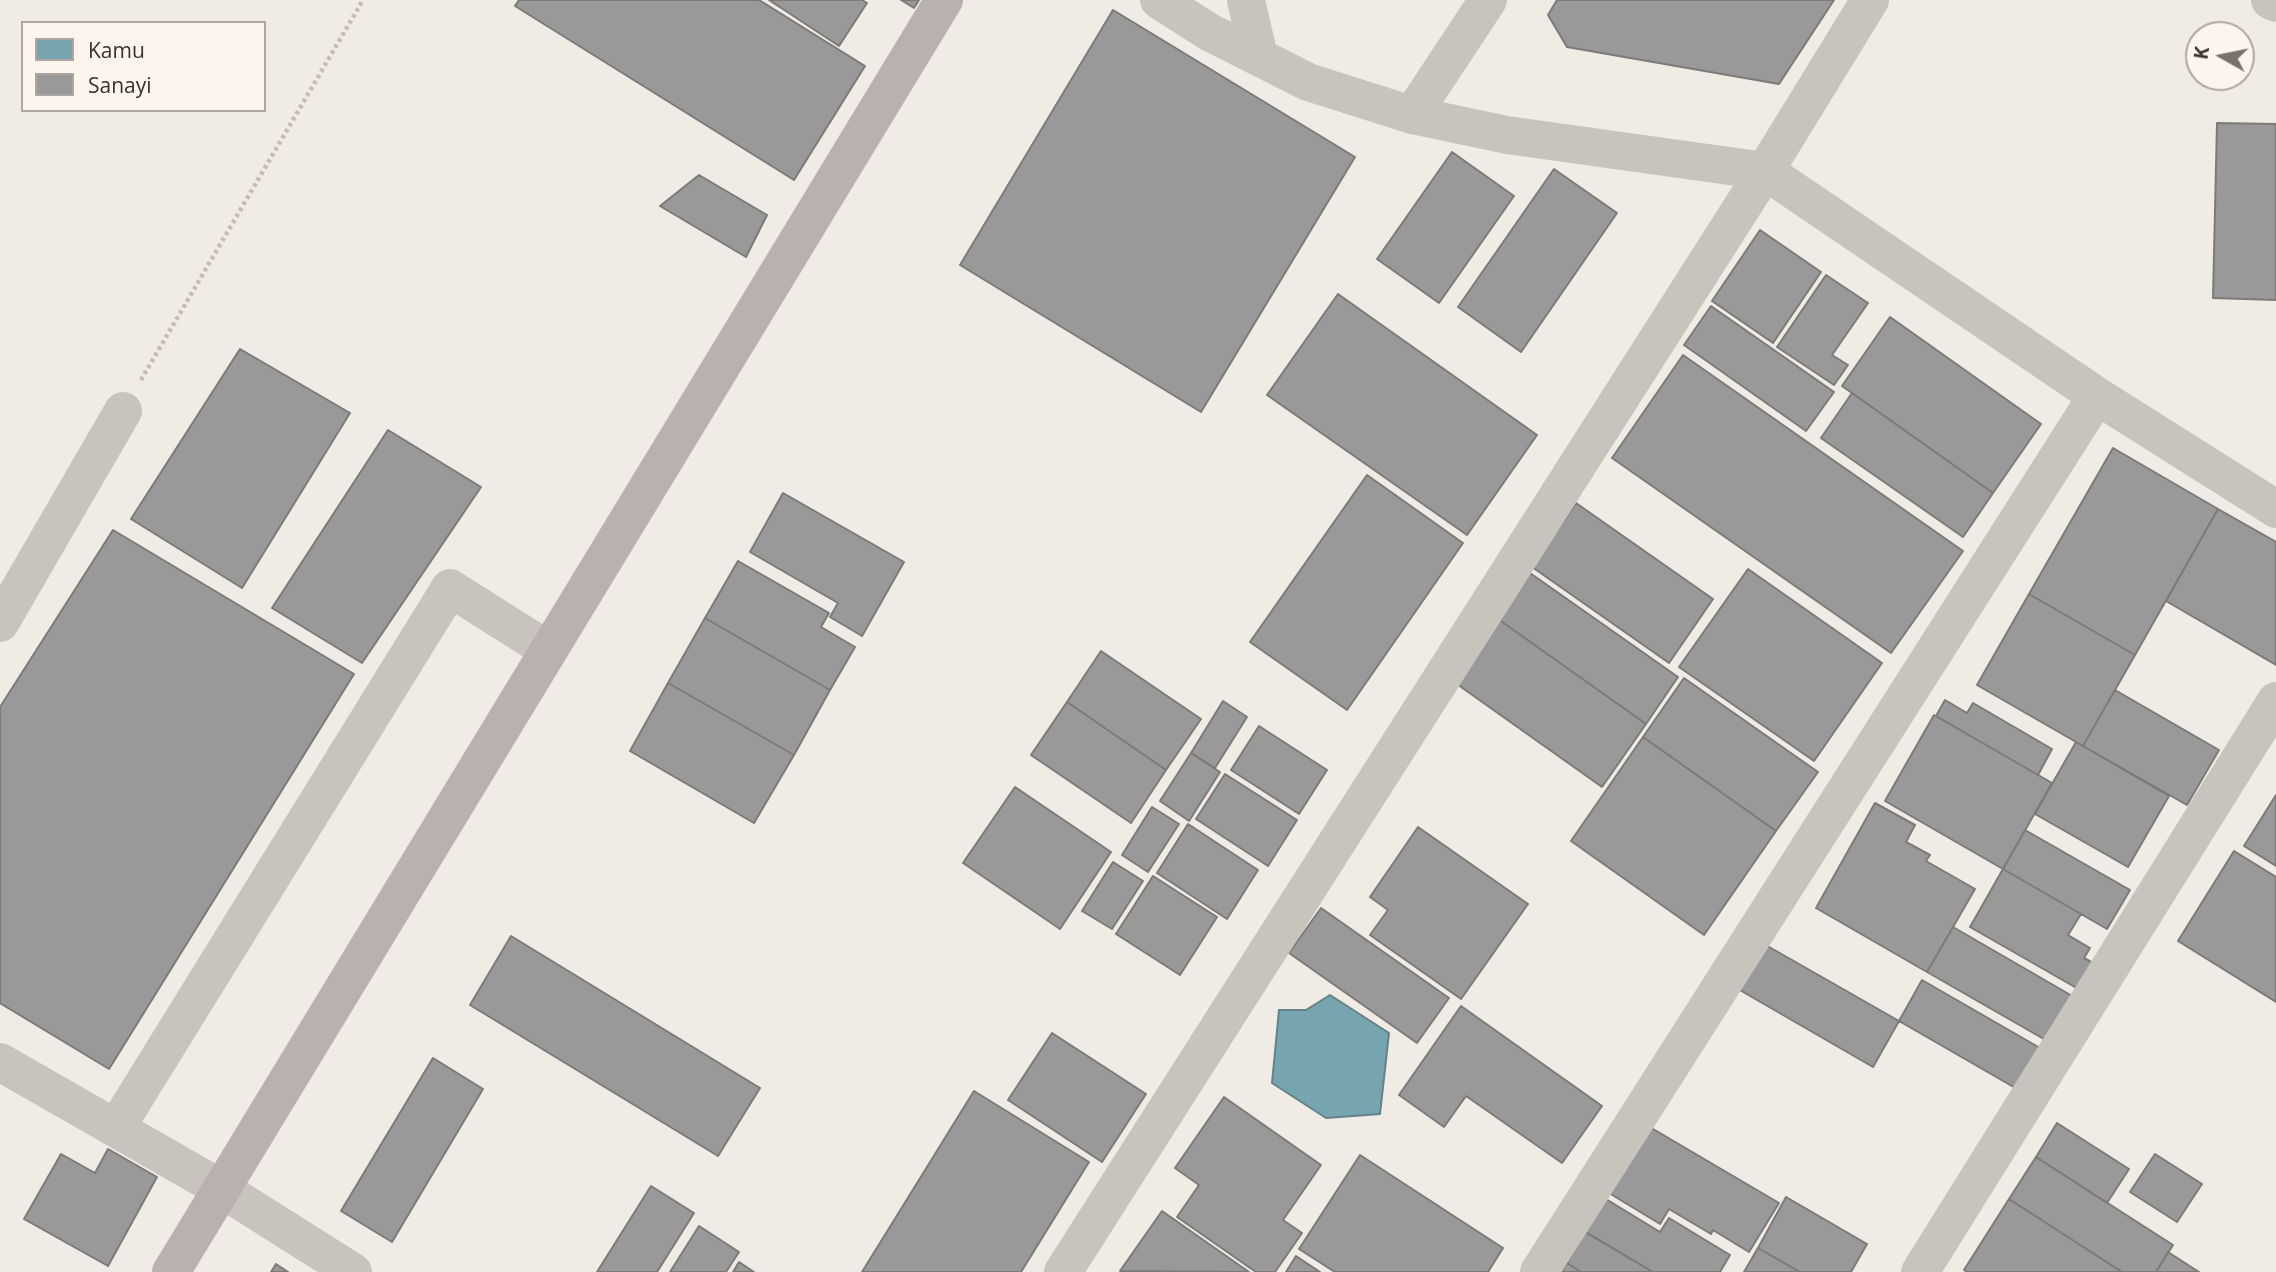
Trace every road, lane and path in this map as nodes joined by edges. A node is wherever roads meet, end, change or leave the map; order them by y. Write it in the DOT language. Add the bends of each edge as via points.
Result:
graph roads {
  1 [pos="363,0"];
  2 [pos="944,0"];
  3 [pos="1159,0"];
  4 [pos="1246,0"];
  5 [pos="1488,0"];
  6 [pos="1870,0"];
  7 [pos="2270,0"];
  8 [pos="2276,4"];
  9 [pos="1259,57"];
  10 [pos="1412,115"];
  11 [pos="1765,171"];
  12 [pos="2097,396"];
  13 [pos="123,411"];
  14 [pos="2276,509"];
  15 [pos="0,623"];
  16 [pos="548,650"];
  17 [pos="2276,701"];
  18 [pos="0,1062"];
  19 [pos="116,1128"];
  20 [pos="220,1188"];
  21 [pos="171,1272"];
  22 [pos="353,1272"];
  23 [pos="1063,1272"];
  24 [pos="1539,1272"];
  25 [pos="1920,1272"];
  1 -- 13 [label="path"];
  2 -- 16 [label="main road"];
  3 -- 9 [label="street"];
  4 -- 9 [label="street"];
  5 -- 10 [label="street"];
  6 -- 11 [label="street"];
  7 -- 8 [label="street"];
  9 -- 10 [label="street" via="1308,82"];
  10 -- 11 [label="street" via="1507,135"];
  11 -- 12 [label="street"];
  11 -- 23 [label="street"];
  12 -- 14 [label="street"];
  12 -- 24 [label="street"];
  13 -- 15 [label="street"];
  16 -- 19 [label="street" via="450,589"];
  16 -- 20 [label="main road"];
  17 -- 25 [label="street"];
  18 -- 19 [label="street"];
  19 -- 20 [label="street"];
  20 -- 21 [label="main road"];
  20 -- 22 [label="street"];
}
